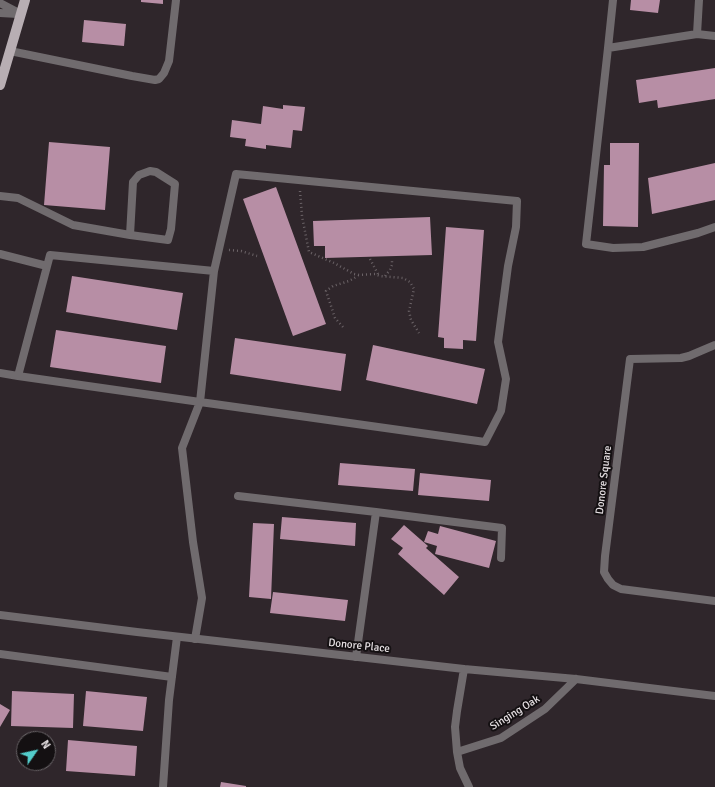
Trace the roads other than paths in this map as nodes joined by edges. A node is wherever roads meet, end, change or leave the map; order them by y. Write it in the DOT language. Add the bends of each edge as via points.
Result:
graph roads {
  1 [pos="26,0"];
  2 [pos="176,0"];
  3 [pos="613,0"];
  4 [pos="699,0"];
  5 [pos="0,3"];
  6 [pos="0,13"];
  7 [pos="21,14"];
  8 [pos="697,34"];
  9 [pos="715,36"];
  10 [pos="608,48"];
  11 [pos="10,51"];
  12 [pos="0,85"];
  13 [pos="0,196"];
  14 [pos="715,227"];
  15 [pos="130,235"];
  16 [pos="0,254"];
  17 [pos="47,266"];
  18 [pos="214,271"];
  19 [pos="715,345"];
  20 [pos="0,373"];
  21 [pos="18,376"];
  22 [pos="200,402"];
  23 [pos="238,496"];
  24 [pos="376,512"];
  25 [pos="501,558"];
  26 [pos="715,601"];
  27 [pos="0,615"];
  28 [pos="177,637"];
  29 [pos="196,639"];
  30 [pos="0,654"];
  31 [pos="356,657"];
  32 [pos="464,669"];
  33 [pos="172,677"];
  34 [pos="576,679"];
  35 [pos="715,696"];
  36 [pos="457,752"];
  37 [pos="163,787"];
  38 [pos="469,787"];
  1 -- 7 [label="main road"];
  2 -- 11 [label="street" via="169,61 164,73 155,80"];
  3 -- 10 [label="street"];
  4 -- 8 [label="street"];
  5 -- 7 [label="street"];
  6 -- 7 [label="street"];
  7 -- 11 [label="main road"];
  8 -- 9 [label="street"];
  8 -- 10 [label="street"];
  10 -- 14 [label="street" via="586,244 613,248 642,246"];
  11 -- 12 [label="main road"];
  13 -- 15 [label="street" via="18,198 73,225"];
  15 -- 15 [label="street" via="168,240 175,184 156,172 150,171 140,175 133,182"];
  16 -- 17 [label="street"];
  17 -- 18 [label="street" via="50,255"];
  17 -- 21 [label="street"];
  18 -- 22 [label="street"];
  18 -- 22 [label="street" via="236,174 517,201 516,227 498,342 506,379 501,411 485,442"];
  19 -- 26 [label="street, Donore Square" via="681,358 630,359 604,572 613,585 621,589"];
  20 -- 21 [label="street"];
  21 -- 22 [label="street"];
  22 -- 29 [label="street" via="182,448 202,598"];
  23 -- 24 [label="street"];
  24 -- 25 [label="street" via="502,528"];
  24 -- 31 [label="street"];
  27 -- 28 [label="street, Donore Place"];
  28 -- 29 [label="street, Donore Place"];
  28 -- 33 [label="street"];
  29 -- 31 [label="street, Donore Place"];
  30 -- 33 [label="street"];
  31 -- 32 [label="street, Donore Place"];
  32 -- 34 [label="street, Donore Place"];
  32 -- 36 [label="street" via="456,716"];
  33 -- 37 [label="street"];
  34 -- 35 [label="street, Donore Place"];
  34 -- 36 [label="street, Singing Oak" via="545,709 501,738"];
  36 -- 38 [label="street" via="460,768"];
}
